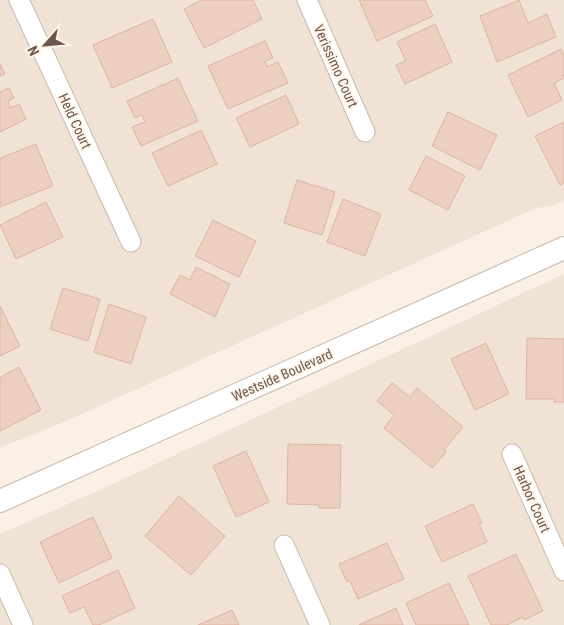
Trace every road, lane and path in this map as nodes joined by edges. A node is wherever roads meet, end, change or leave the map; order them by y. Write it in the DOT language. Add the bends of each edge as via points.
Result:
graph roads {
  1 [pos="19,0"];
  2 [pos="307,0"];
  3 [pos="365,132"];
  4 [pos="131,242"];
  5 [pos="564,248"];
  6 [pos="512,454"];
  7 [pos="0,501"];
  8 [pos="284,545"];
  9 [pos="564,571"];
  10 [pos="0,574"];
  11 [pos="23,625"];
  12 [pos="320,625"];
  1 -- 4 [label="street, Held Court"];
  2 -- 3 [label="street, Verissimo Court"];
  5 -- 7 [label="street, Westside Boulevard"];
  6 -- 9 [label="street, Harbor Court"];
  8 -- 12 [label="street"];
  10 -- 11 [label="street"];
}
